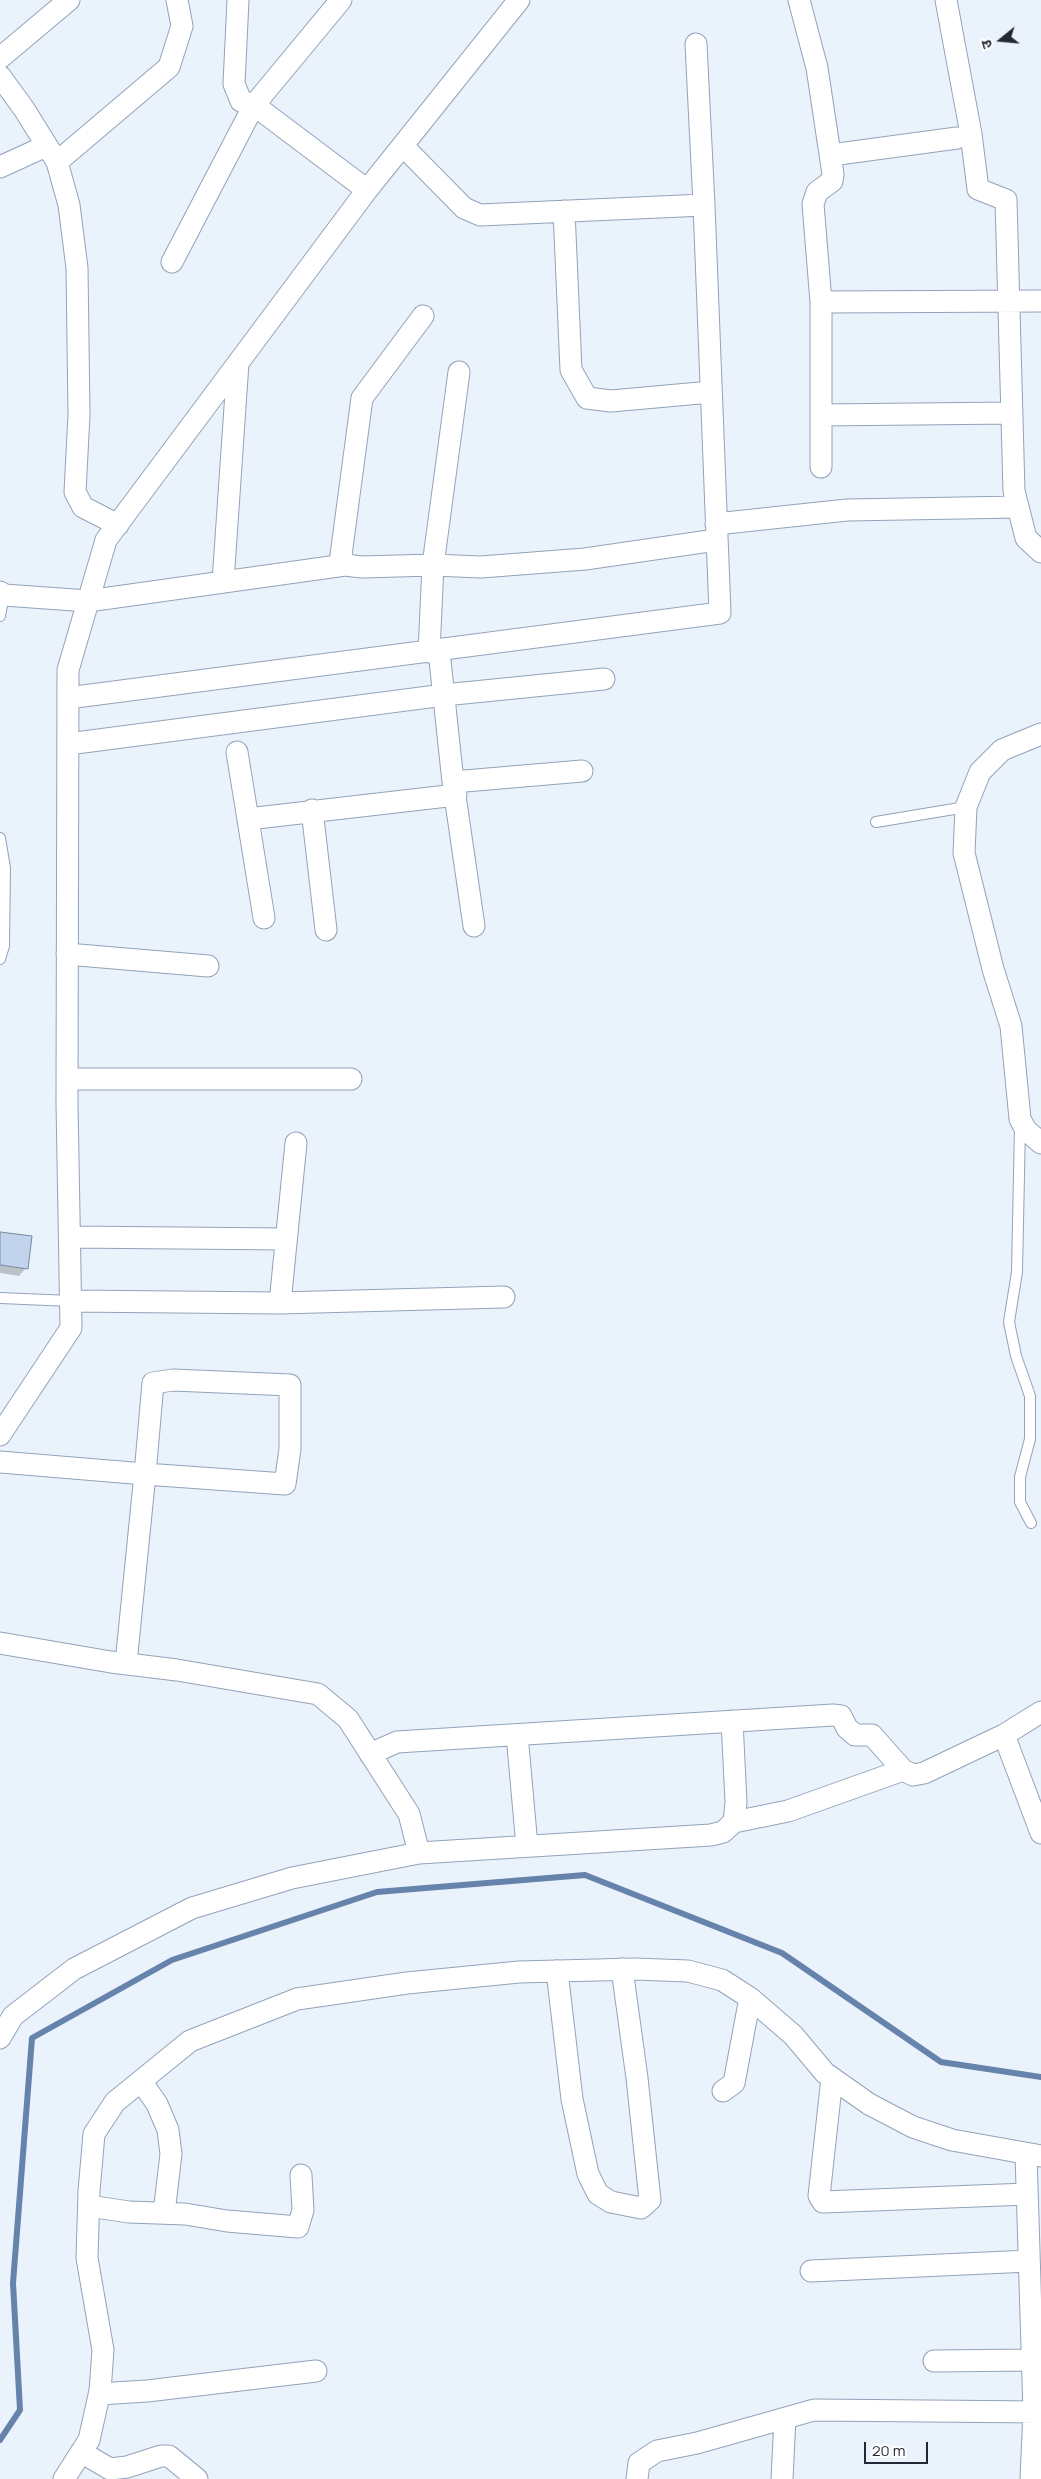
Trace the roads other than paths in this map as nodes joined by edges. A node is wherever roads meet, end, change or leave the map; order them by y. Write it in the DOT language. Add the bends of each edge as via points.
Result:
graph roads {
  1 [pos="69,0"];
  2 [pos="177,0"];
  3 [pos="238,0"];
  4 [pos="341,0"];
  5 [pos="519,0"];
  6 [pos="800,0"];
  7 [pos="946,0"];
  8 [pos="696,44"];
  9 [pos="0,58"];
  10 [pos="0,76"];
  11 [pos="254,105"];
  12 [pos="957,138"];
  13 [pos="403,146"];
  14 [pos="51,154"];
  15 [pos="831,155"];
  16 [pos="0,167"];
  17 [pos="367,190"];
  18 [pos="704,206"];
  19 [pos="564,211"];
  20 [pos="172,262"];
  21 [pos="1041,300"];
  22 [pos="1010,301"];
  23 [pos="822,302"];
  24 [pos="423,316"];
  25 [pos="238,363"];
  26 [pos="458,372"];
  27 [pos="711,392"];
  28 [pos="1012,412"];
  29 [pos="821,415"];
  30 [pos="821,467"];
  31 [pos="1018,506"];
  32 [pos="118,525"];
  33 [pos="716,532"];
  34 [pos="1041,552"];
  35 [pos="345,565"];
  36 [pos="433,565"];
  37 [pos="223,582"];
  38 [pos="2,593"];
  39 [pos="88,601"];
  40 [pos="0,616"];
  41 [pos="434,651"];
  42 [pos="604,679"];
  43 [pos="444,695"];
  44 [pos="68,698"];
  45 [pos="1041,734"];
  46 [pos="68,744"];
  47 [pos="237,752"];
  48 [pos="582,771"];
  49 [pos="454,789"];
  50 [pos="966,807"];
  51 [pos="312,810"];
  52 [pos="248,819"];
  53 [pos="876,822"];
  54 [pos="0,838"];
  55 [pos="264,918"];
  56 [pos="474,926"];
  57 [pos="326,930"];
  58 [pos="68,954"];
  59 [pos="0,960"];
  60 [pos="208,966"];
  61 [pos="351,1078"];
  62 [pos="67,1079"];
  63 [pos="1020,1118"];
  64 [pos="296,1143"];
  65 [pos="1041,1143"];
  66 [pos="70,1237"];
  67 [pos="286,1239"];
  68 [pos="0,1298"];
  69 [pos="504,1298"];
  70 [pos="71,1301"];
  71 [pos="280,1303"];
  72 [pos="0,1435"];
  73 [pos="0,1462"];
  74 [pos="145,1474"];
  75 [pos="1031,1523"];
  76 [pos="0,1643"];
  77 [pos="126,1663"];
  78 [pos="1041,1712"];
  79 [pos="732,1722"];
  80 [pos="517,1735"];
  81 [pos="1004,1735"];
  82 [pos="370,1754"];
  83 [pos="903,1770"];
  84 [pos="734,1822"];
  85 [pos="1040,1825"];
  86 [pos="527,1846"];
  87 [pos="419,1853"];
  88 [pos="622,1969"];
  89 [pos="557,1971"];
  90 [pos="750,1998"];
  91 [pos="7,2016"];
  92 [pos="0,2038"];
  93 [pos="832,2078"];
  94 [pos="142,2081"];
  95 [pos="723,2091"];
  96 [pos="1033,2155"];
  97 [pos="301,2175"];
  98 [pos="1027,2194"];
  99 [pos="89,2206"];
  100 [pos="164,2213"];
  101 [pos="1029,2261"];
  102 [pos="811,2271"];
  103 [pos="934,2360"];
  104 [pos="1032,2360"];
  105 [pos="316,2371"];
  106 [pos="99,2394"];
  107 [pos="1037,2412"];
  108 [pos="785,2418"];
  109 [pos="81,2452"];
  110 [pos="64,2479"];
  111 [pos="197,2479"];
  112 [pos="637,2479"];
  113 [pos="782,2479"];
  114 [pos="1031,2479"];
  1 -- 9 [label="street"];
  2 -- 14 [label="street" via="182,26 169,67"];
  3 -- 11 [label="street" via="234,84 241,101"];
  4 -- 11 [label="street"];
  5 -- 13 [label="street"];
  6 -- 15 [label="street" via="817,68"];
  7 -- 22 [label="street" via="978,189 1006,200"];
  8 -- 18 [label="street"];
  10 -- 14 [label="street"];
  11 -- 17 [label="street"];
  11 -- 20 [label="street"];
  12 -- 15 [label="street"];
  13 -- 17 [label="street"];
  13 -- 19 [label="street" via="464,208 480,215"];
  14 -- 16 [label="street"];
  14 -- 32 [label="street" via="69,205 78,268 79,415 75,492 83,507"];
  15 -- 23 [label="street" via="832,181 817,192 813,204"];
  17 -- 25 [label="street"];
  18 -- 19 [label="street"];
  18 -- 27 [label="street"];
  19 -- 27 [label="street" via="571,370 587,398 611,401"];
  21 -- 22 [label="street"];
  22 -- 23 [label="street"];
  22 -- 28 [label="street"];
  23 -- 29 [label="street"];
  24 -- 35 [label="street" via="362,398 341,555"];
  25 -- 32 [label="street"];
  25 -- 37 [label="street"];
  26 -- 36 [label="street"];
  27 -- 33 [label="street"];
  28 -- 29 [label="street"];
  28 -- 31 [label="street" via="1014,491"];
  29 -- 30 [label="street"];
  31 -- 33 [label="street" via="847,510"];
  31 -- 34 [label="street" via="1026,538"];
  32 -- 39 [label="street" via="106,540"];
  33 -- 36 [label="street" via="585,559 481,567"];
  33 -- 41 [label="street" via="720,613"];
  35 -- 36 [label="street"];
  35 -- 37 [label="street"];
  36 -- 41 [label="street"];
  37 -- 39 [label="street"];
  38 -- 39 [label="street"];
  38 -- 40 [label="lane"];
  39 -- 44 [label="street" via="68,670"];
  41 -- 43 [label="street"];
  41 -- 44 [label="street"];
  42 -- 43 [label="street"];
  43 -- 46 [label="street"];
  43 -- 49 [label="street"];
  44 -- 46 [label="street"];
  45 -- 50 [label="street" via="1002,750 980,772"];
  46 -- 58 [label="street"];
  47 -- 52 [label="street"];
  48 -- 49 [label="street"];
  49 -- 51 [label="street"];
  49 -- 56 [label="street"];
  50 -- 53 [label="lane"];
  50 -- 63 [label="street" via="964,852 993,969 1011,1026"];
  51 -- 52 [label="street"];
  51 -- 57 [label="street"];
  52 -- 55 [label="street"];
  54 -- 59 [label="lane" via="4,878 4,946"];
  58 -- 60 [label="street"];
  58 -- 62 [label="street"];
  61 -- 62 [label="street"];
  62 -- 66 [label="street"];
  63 -- 65 [label="street" via="1026,1130"];
  63 -- 75 [label="lane" via="1017,1272 1009,1322 1016,1356 1030,1396 1030,1438 1020,1477 1020,1502"];
  64 -- 67 [label="street"];
  66 -- 67 [label="street"];
  66 -- 70 [label="street"];
  67 -- 71 [label="street"];
  68 -- 70 [label="lane"];
  69 -- 71 [label="street"];
  70 -- 71 [label="street"];
  70 -- 72 [label="street" via="71,1328"];
  73 -- 74 [label="street"];
  74 -- 74 [label="street" via="153,1383 173,1380 290,1385 290,1448 285,1484"];
  74 -- 77 [label="street"];
  76 -- 77 [label="street"];
  77 -- 82 [label="street" via="318,1694 348,1719"];
  78 -- 81 [label="street"];
  79 -- 80 [label="street"];
  79 -- 83 [label="street" via="840,1716 855,1734 872,1735"];
  79 -- 84 [label="street"];
  80 -- 82 [label="street" via="397,1742"];
  80 -- 86 [label="street"];
  81 -- 83 [label="street" via="924,1773 913,1775"];
  81 -- 85 [label="street"];
  82 -- 87 [label="street" via="409,1814"];
  83 -- 84 [label="street" via="788,1811"];
  84 -- 86 [label="street" via="723,1832 711,1835"];
  86 -- 87 [label="street"];
  87 -- 91 [label="street" via="292,1878 192,1908 74,1969"];
  88 -- 89 [label="street"];
  88 -- 89 [label="street" via="650,2200 641,2208 611,2202 598,2194 588,2174 572,2098"];
  88 -- 90 [label="street" via="688,1971 722,1980"];
  89 -- 94 [label="street" via="407,1982 297,1999 190,2042"];
  90 -- 93 [label="street" via="793,2035"];
  90 -- 95 [label="street" via="734,2083"];
  91 -- 92 [label="street"];
  93 -- 96 [label="street" via="869,2104 914,2127 952,2140"];
  93 -- 98 [label="street" via="819,2196 823,2202"];
  94 -- 99 [label="street" via="115,2102 94,2134"];
  94 -- 100 [label="street" via="168,2130 170,2154"];
  96 -- 98 [label="street"];
  97 -- 100 [label="street" via="303,2210 298,2227"];
  98 -- 101 [label="street"];
  99 -- 100 [label="street"];
  99 -- 106 [label="street" via="87,2258 103,2350"];
  101 -- 102 [label="street"];
  101 -- 104 [label="street"];
  103 -- 104 [label="street"];
  104 -- 107 [label="street"];
  105 -- 106 [label="street"];
  106 -- 109 [label="street" via="89,2440"];
  107 -- 108 [label="street" via="814,2410"];
  107 -- 114 [label="street"];
  108 -- 112 [label="street" via="657,2451 639,2463"];
  108 -- 113 [label="street"];
  109 -- 110 [label="street"];
  109 -- 111 [label="street" via="110,2469 169,2456"];
}
